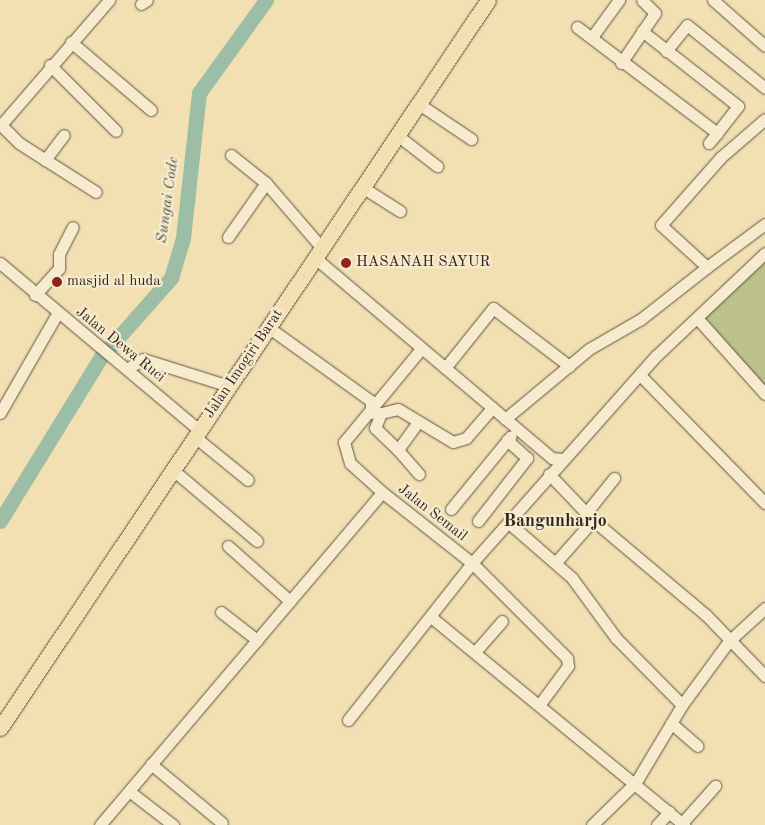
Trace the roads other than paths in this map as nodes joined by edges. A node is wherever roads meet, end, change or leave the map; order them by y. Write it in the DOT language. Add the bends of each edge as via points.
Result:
graph roads {
  1 [pos="109,0"];
  2 [pos="488,0"];
  3 [pos="619,0"];
  4 [pos="642,0"];
  5 [pos="712,0"];
  6 [pos="577,27"];
  7 [pos="642,31"];
  8 [pos="592,37"];
  9 [pos="71,42"];
  10 [pos="765,46"];
  11 [pos="666,51"];
  12 [pos="621,63"];
  13 [pos="50,65"];
  14 [pos="765,88"];
  15 [pos="419,104"];
  16 [pos="151,110"];
  17 [pos="765,119"];
  18 [pos="0,125"];
  19 [pos="116,131"];
  20 [pos="717,133"];
  21 [pos="64,135"];
  22 [pos="397,135"];
  23 [pos="471,139"];
  24 [pos="709,144"];
  25 [pos="231,155"];
  26 [pos="45,160"];
  27 [pos="437,166"];
  28 [pos="266,183"];
  29 [pos="362,187"];
  30 [pos="96,192"];
  31 [pos="400,211"];
  32 [pos="765,224"];
  33 [pos="73,227"];
  34 [pos="228,236"];
  35 [pos="318,252"];
  36 [pos="765,254"];
  37 [pos="0,263"];
  38 [pos="707,267"];
  39 [pos="35,295"];
  40 [pos="58,314"];
  41 [pos="697,318"];
  42 [pos="268,327"];
  43 [pos="421,349"];
  44 [pos="123,365"];
  45 [pos="569,366"];
  46 [pos="445,368"];
  47 [pos="640,375"];
  48 [pos="229,386"];
  49 [pos="765,394"];
  50 [pos="492,408"];
  51 [pos="1,409"];
  52 [pos="374,415"];
  53 [pos="505,419"];
  54 [pos="418,422"];
  55 [pos="517,428"];
  56 [pos="197,434"];
  57 [pos="507,440"];
  58 [pos="398,450"];
  59 [pos="557,459"];
  60 [pos="173,470"];
  61 [pos="550,473"];
  62 [pos="419,474"];
  63 [pos="614,478"];
  64 [pos="248,480"];
  65 [pos="382,492"];
  66 [pos="765,503"];
  67 [pos="451,509"];
  68 [pos="590,516"];
  69 [pos="478,522"];
  70 [pos="509,524"];
  71 [pos="257,542"];
  72 [pos="228,546"];
  73 [pos="556,562"];
  74 [pos="472,563"];
  75 [pos="290,600"];
  76 [pos="765,608"];
  77 [pos="222,612"];
  78 [pos="431,617"];
  79 [pos="502,621"];
  80 [pos="257,640"];
  81 [pos="729,641"];
  82 [pos="475,652"];
  83 [pos="765,676"];
  84 [pos="540,704"];
  85 [pos="682,705"];
  86 [pos="348,720"];
  87 [pos="671,723"];
  88 [pos="0,728"];
  89 [pos="697,746"];
  90 [pos="151,764"];
  91 [pos="636,782"];
  92 [pos="715,786"];
  93 [pos="129,791"];
  94 [pos="669,812"];
  95 [pos="222,823"];
  96 [pos="683,824"];
  97 [pos="100,825"];
  98 [pos="173,825"];
  99 [pos="592,825"];
  100 [pos="657,825"];
  1 -- 9 [label="street"];
  2 -- 15 [label="main road, Jalan Imogiri Barat"];
  3 -- 8 [label="street"];
  4 -- 7 [label="street" via="656,11"];
  5 -- 10 [label="street"];
  6 -- 8 [label="street"];
  7 -- 11 [label="street"];
  7 -- 12 [label="street"];
  8 -- 12 [label="street"];
  9 -- 13 [label="street"];
  9 -- 16 [label="street"];
  11 -- 14 [label="street" via="687,25"];
  11 -- 20 [label="street" via="739,107"];
  12 -- 20 [label="street"];
  13 -- 18 [label="street"];
  13 -- 19 [label="street"];
  15 -- 22 [label="main road, Jalan Imogiri Barat"];
  15 -- 23 [label="street"];
  17 -- 38 [label="street" via="721,156 661,225"];
  18 -- 26 [label="street"];
  20 -- 24 [label="street"];
  21 -- 26 [label="street"];
  22 -- 27 [label="street"];
  22 -- 29 [label="main road, Jalan Imogiri Barat"];
  25 -- 28 [label="street"];
  26 -- 30 [label="street"];
  28 -- 34 [label="street"];
  28 -- 35 [label="street"];
  29 -- 31 [label="street"];
  29 -- 35 [label="main road, Jalan Imogiri Barat"];
  32 -- 38 [label="street"];
  33 -- 39 [label="street" via="59,254 59,268"];
  35 -- 42 [label="main road, Jalan Imogiri Barat"];
  35 -- 43 [label="street"];
  36 -- 41 [label="street, Jalan Semail"];
  37 -- 39 [label="street, Jalan Dewa Ruci"];
  38 -- 45 [label="street" via="641,319 602,340"];
  39 -- 40 [label="street, Jalan Dewa Ruci"];
  40 -- 44 [label="street, Jalan Dewa Ruci"];
  40 -- 51 [label="street"];
  41 -- 47 [label="street, Jalan Semail"];
  41 -- 49 [label="street"];
  42 -- 48 [label="main road, Jalan Imogiri Barat"];
  42 -- 52 [label="street" via="371,401"];
  43 -- 46 [label="street"];
  43 -- 52 [label="street"];
  44 -- 48 [label="street" via="143,359"];
  44 -- 56 [label="street, Jalan Dewa Ruci"];
  45 -- 46 [label="street" via="493,308"];
  45 -- 53 [label="street"];
  46 -- 50 [label="street"];
  47 -- 59 [label="street, Jalan Semail"];
  47 -- 66 [label="street"];
  48 -- 56 [label="main road, Jalan Imogiri Barat"];
  50 -- 53 [label="street"];
  50 -- 54 [label="street" via="466,438 454,442"];
  52 -- 54 [label="street" via="398,408"];
  52 -- 58 [label="street" via="377,432"];
  52 -- 65 [label="street" via="344,442 344,450 350,463"];
  53 -- 55 [label="street"];
  54 -- 58 [label="street"];
  55 -- 57 [label="street"];
  55 -- 59 [label="street"];
  56 -- 60 [label="main road, Jalan Imogiri Barat"];
  56 -- 64 [label="street, Jalan Dewa Ruci"];
  57 -- 67 [label="street"];
  57 -- 69 [label="street" via="527,458"];
  58 -- 62 [label="street"];
  59 -- 61 [label="street, Jalan Semail"];
  60 -- 71 [label="street"];
  60 -- 88 [label="main road, Jalan Imogiri Barat"];
  61 -- 68 [label="street"];
  61 -- 70 [label="street, Jalan Semail"];
  63 -- 68 [label="street"];
  65 -- 74 [label="street, Jalan Semail"];
  65 -- 75 [label="street, Jalan Semail"];
  68 -- 73 [label="street"];
  68 -- 81 [label="street" via="706,615"];
  70 -- 73 [label="street"];
  70 -- 74 [label="street, Jalan Semail"];
  72 -- 75 [label="street"];
  73 -- 85 [label="street" via="616,638"];
  74 -- 78 [label="street"];
  74 -- 84 [label="street" via="567,658 568,666"];
  75 -- 80 [label="street, Jalan Semail"];
  76 -- 81 [label="street"];
  77 -- 80 [label="street"];
  78 -- 82 [label="street"];
  78 -- 86 [label="street"];
  79 -- 82 [label="street"];
  80 -- 90 [label="street, Jalan Semail"];
  81 -- 83 [label="street"];
  81 -- 85 [label="street"];
  82 -- 84 [label="street"];
  84 -- 91 [label="street"];
  85 -- 87 [label="street"];
  87 -- 89 [label="street"];
  87 -- 91 [label="street"];
  90 -- 93 [label="street, Jalan Semail"];
  90 -- 95 [label="street"];
  91 -- 94 [label="street"];
  91 -- 99 [label="street"];
  92 -- 96 [label="street"];
  93 -- 97 [label="street, Jalan Semail"];
  93 -- 98 [label="street"];
  94 -- 96 [label="street"];
  94 -- 100 [label="street"];
}
